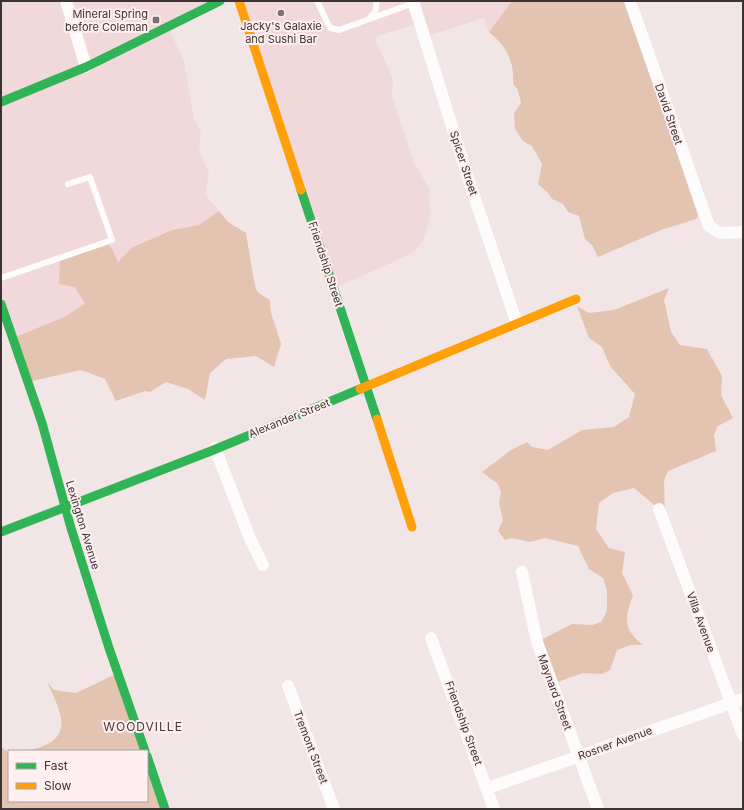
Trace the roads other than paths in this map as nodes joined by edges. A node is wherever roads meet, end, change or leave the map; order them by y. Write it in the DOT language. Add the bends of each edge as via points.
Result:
graph roads {
  1 [pos="66,1"];
  2 [pos="220,1"];
  3 [pos="239,1"];
  4 [pos="317,1"];
  5 [pos="377,1"];
  6 [pos="630,1"];
  7 [pos="413,2"];
  8 [pos="368,19"];
  9 [pos="86,67"];
  10 [pos="1,102"];
  11 [pos="68,184"];
  12 [pos="742,236"];
  13 [pos="1,278"];
  14 [pos="576,299"];
  15 [pos="1,304"];
  16 [pos="517,324"];
  17 [pos="366,386"];
  18 [pos="214,448"];
  19 [pos="64,506"];
  20 [pos="659,509"];
  21 [pos="412,527"];
  22 [pos="1,532"];
  23 [pos="263,565"];
  24 [pos="522,572"];
  25 [pos="431,638"];
  26 [pos="288,686"];
  27 [pos="743,699"];
  28 [pos="731,703"];
  29 [pos="743,735"];
  30 [pos="145,750"];
  31 [pos="578,757"];
  32 [pos="148,759"];
  33 [pos="488,788"];
  34 [pos="165,809"];
  35 [pos="334,809"];
  36 [pos="494,809"];
  37 [pos="598,809"];
  1 -- 9 [label="street"];
  2 -- 9 [label="street"];
  3 -- 17 [label="street, Friendship Street"];
  4 -- 8 [label="lane" via="330,28 339,30"];
  5 -- 8 [label="lane" via="375,12"];
  6 -- 12 [label="street, David Street" via="709,226 720,233"];
  7 -- 8 [label="lane"];
  7 -- 16 [label="street, Spicer Street"];
  9 -- 10 [label="street"];
  11 -- 13 [label="lane" via="90,177 112,240"];
  14 -- 16 [label="street, Alexander Street"];
  15 -- 19 [label="street, Lexington Avenue" via="42,423"];
  16 -- 17 [label="street, Alexander Street"];
  17 -- 18 [label="street, Alexander Street"];
  17 -- 21 [label="street, Friendship Street"];
  18 -- 19 [label="street, Alexander Street"];
  18 -- 23 [label="street" via="248,536"];
  19 -- 22 [label="street, Alexander Street"];
  19 -- 30 [label="street, Lexington Avenue"];
  20 -- 28 [label="street, Villa Avenue"];
  24 -- 31 [label="street, Maynard Street" via="537,642"];
  25 -- 33 [label="street, Friendship Street"];
  26 -- 35 [label="street, Tremont Street"];
  27 -- 28 [label="street, Rosner Avenue"];
  28 -- 29 [label="street, Villa Avenue"];
  28 -- 31 [label="street, Rosner Avenue"];
  31 -- 33 [label="street, Rosner Avenue"];
  31 -- 37 [label="street, Maynard Street"];
  32 -- 34 [label="street"];
  33 -- 36 [label="street, Friendship Street"];
}
